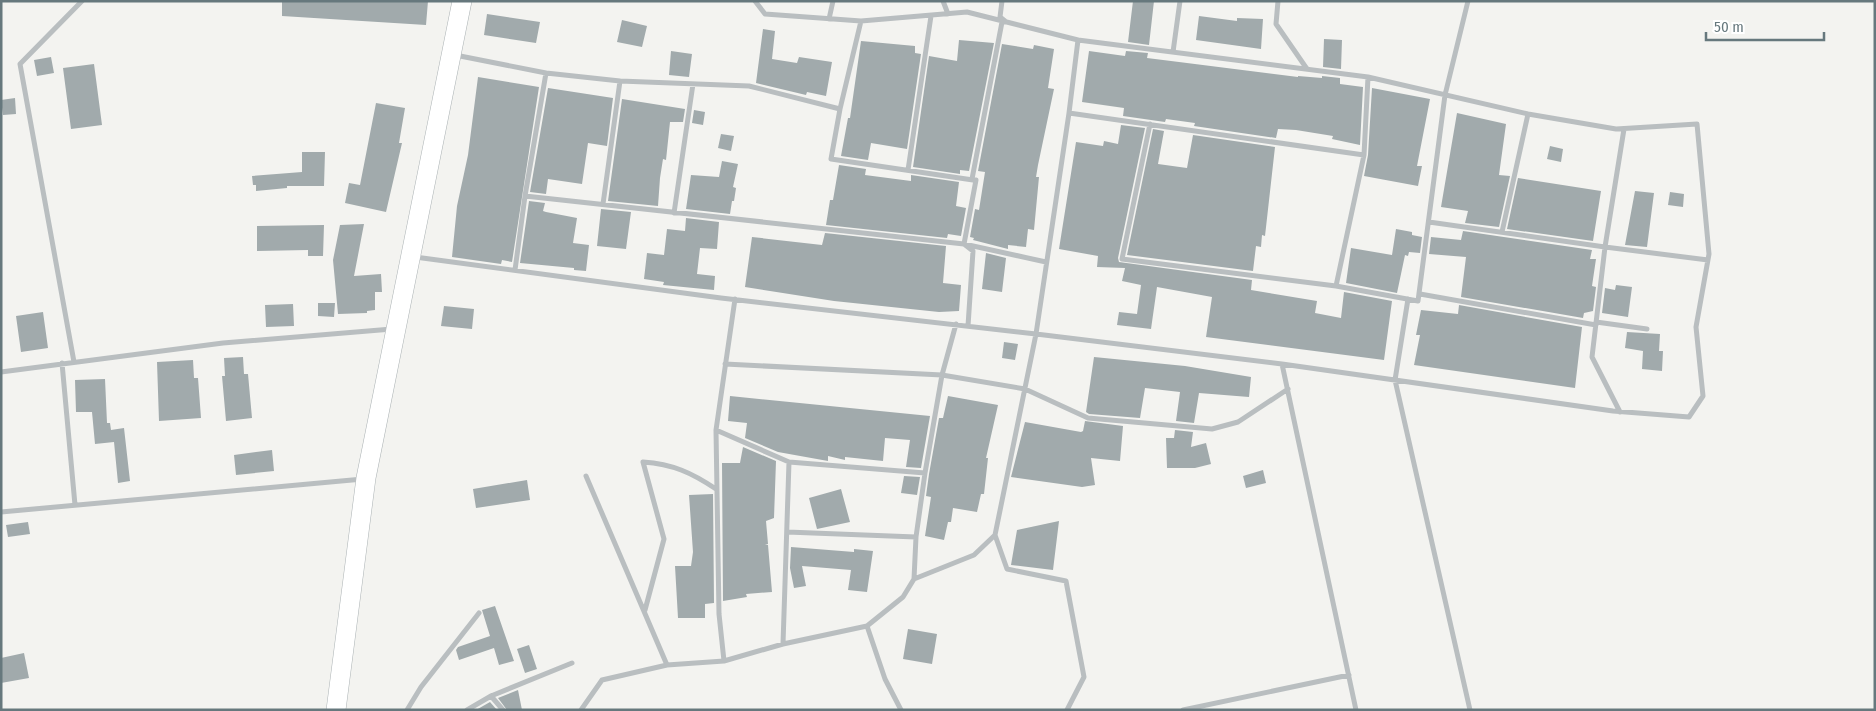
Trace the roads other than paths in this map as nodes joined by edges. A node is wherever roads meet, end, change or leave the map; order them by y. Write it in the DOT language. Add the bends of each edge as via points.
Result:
graph roads {
  1 [pos="82,1"];
  2 [pos="462,1"];
  3 [pos="755,1"];
  4 [pos="833,1"];
  5 [pos="942,1"];
  6 [pos="1002,1"];
  7 [pos="1180,1"];
  8 [pos="1278,1"];
  9 [pos="1468,1"];
  10 [pos="948,14"];
  11 [pos="931,16"];
  12 [pos="829,19"];
  13 [pos="861,21"];
  14 [pos="1007,22"];
  15 [pos="1078,40"];
  16 [pos="1173,52"];
  17 [pos="452,55"];
  18 [pos="1307,69"];
  19 [pos="546,73"];
  20 [pos="1368,77"];
  21 [pos="620,81"];
  22 [pos="693,84"];
  23 [pos="1445,95"];
  24 [pos="840,109"];
  25 [pos="1069,113"];
  26 [pos="1528,114"];
  27 [pos="1150,124"];
  28 [pos="1624,129"];
  29 [pos="1364,155"];
  30 [pos="908,170"];
  31 [pos="976,180"];
  32 [pos="525,196"];
  33 [pos="603,204"];
  34 [pos="674,213"];
  35 [pos="1429,222"];
  36 [pos="1502,232"];
  37 [pos="964,244"];
  38 [pos="1605,247"];
  39 [pos="410,257"];
  40 [pos="1708,260"];
  41 [pos="1046,262"];
  42 [pos="515,270"];
  43 [pos="1336,286"];
  44 [pos="1420,294"];
  45 [pos="735,299"];
  46 [pos="1408,299"];
  47 [pos="1596,322"];
  48 [pos="956,324"];
  49 [pos="968,326"];
  50 [pos="396,329"];
  51 [pos="1647,329"];
  52 [pos="1036,334"];
  53 [pos="74,362"];
  54 [pos="62,363"];
  55 [pos="725,364"];
  56 [pos="1282,364"];
  57 [pos="1,372"];
  58 [pos="942,375"];
  59 [pos="1395,380"];
  60 [pos="1025,389"];
  61 [pos="1288,389"];
  62 [pos="1620,412"];
  63 [pos="716,430"];
  64 [pos="789,462"];
  65 [pos="925,473"];
  66 [pos="586,476"];
  67 [pos="366,478"];
  68 [pos="716,489"];
  69 [pos="75,505"];
  70 [pos="1,512"];
  71 [pos="787,532"];
  72 [pos="995,535"];
  73 [pos="916,537"];
  74 [pos="914,578"];
  75 [pos="645,610"];
  76 [pos="479,613"];
  77 [pos="867,626"];
  78 [pos="783,644"];
  79 [pos="724,661"];
  80 [pos="572,663"];
  81 [pos="668,665"];
  82 [pos="1349,675"];
  83 [pos="491,696"];
  84 [pos="336,710"];
  85 [pos="407,710"];
  86 [pos="468,710"];
  87 [pos="503,710"];
  88 [pos="581,710"];
  89 [pos="901,710"];
  90 [pos="1066,710"];
  91 [pos="1183,710"];
  92 [pos="1356,710"];
  93 [pos="1470,710"];
  1 -- 53 [label="street" via="20,64"];
  2 -- 17 [label="main road"];
  3 -- 12 [label="street" via="765,14"];
  4 -- 12 [label="street"];
  5 -- 10 [label="street"];
  6 -- 14 [label="street" via="1000,17"];
  7 -- 16 [label="street"];
  8 -- 18 [label="street" via="1276,24"];
  9 -- 23 [label="street"];
  10 -- 11 [label="street"];
  10 -- 14 [label="street" via="967,12"];
  11 -- 13 [label="street"];
  11 -- 30 [label="street"];
  12 -- 13 [label="street"];
  13 -- 24 [label="street"];
  14 -- 15 [label="street"];
  14 -- 31 [label="street" via="1002,22 972,180"];
  15 -- 16 [label="street"];
  15 -- 25 [label="street"];
  16 -- 18 [label="street"];
  17 -- 19 [label="street"];
  17 -- 39 [label="main road"];
  18 -- 20 [label="street"];
  19 -- 21 [label="street"];
  19 -- 32 [label="street"];
  20 -- 23 [label="street"];
  20 -- 29 [label="street"];
  21 -- 22 [label="street"];
  21 -- 33 [label="street"];
  22 -- 24 [label="street" via="749,86"];
  22 -- 34 [label="street"];
  23 -- 26 [label="street"];
  23 -- 35 [label="street"];
  24 -- 30 [label="street" via="831,159"];
  25 -- 27 [label="street"];
  25 -- 41 [label="street"];
  26 -- 28 [label="street"];
  26 -- 36 [label="street"];
  27 -- 29 [label="street"];
  27 -- 43 [label="street" via="1122,259"];
  28 -- 38 [label="street"];
  28 -- 40 [label="street" via="1697,124"];
  29 -- 43 [label="street"];
  30 -- 31 [label="street"];
  31 -- 37 [label="street"];
  32 -- 33 [label="street"];
  32 -- 42 [label="street"];
  33 -- 34 [label="street"];
  34 -- 37 [label="street"];
  35 -- 36 [label="street"];
  35 -- 44 [label="street"];
  36 -- 38 [label="street"];
  37 -- 41 [label="street"];
  37 -- 49 [label="street" via="973,251"];
  38 -- 40 [label="street"];
  38 -- 47 [label="street"];
  39 -- 42 [label="street"];
  39 -- 50 [label="main road"];
  40 -- 62 [label="street" via="1696,327 1703,396 1690,417"];
  41 -- 52 [label="street"];
  42 -- 45 [label="street"];
  43 -- 46 [label="street"];
  44 -- 46 [label="street" via="1418,301"];
  44 -- 47 [label="street" via="1596,325"];
  45 -- 48 [label="street"];
  45 -- 55 [label="street"];
  46 -- 59 [label="street"];
  47 -- 51 [label="street"];
  47 -- 62 [label="street" via="1592,357"];
  48 -- 49 [label="street"];
  48 -- 58 [label="street"];
  49 -- 52 [label="street"];
  50 -- 53 [label="street" via="223,344"];
  50 -- 67 [label="main road"];
  52 -- 56 [label="street"];
  52 -- 60 [label="street"];
  53 -- 54 [label="street"];
  54 -- 57 [label="street"];
  54 -- 69 [label="street"];
  55 -- 58 [label="street"];
  55 -- 63 [label="street"];
  56 -- 59 [label="street"];
  56 -- 61 [label="street"];
  58 -- 60 [label="street"];
  58 -- 65 [label="street"];
  59 -- 62 [label="street"];
  59 -- 93 [label="street"];
  60 -- 61 [label="street" via="1088,418 1212,429 1238,422"];
  60 -- 72 [label="street"];
  61 -- 82 [label="street"];
  63 -- 64 [label="street"];
  63 -- 68 [label="street"];
  64 -- 65 [label="street"];
  64 -- 71 [label="street"];
  65 -- 73 [label="street"];
  66 -- 75 [label="street"];
  67 -- 69 [label="street"];
  67 -- 84 [label="main road"];
  68 -- 75 [label="street" via="698,477 666,464 643,462 664,539"];
  68 -- 79 [label="street" via="719,614"];
  69 -- 70 [label="street"];
  71 -- 73 [label="street"];
  71 -- 78 [label="street"];
  72 -- 74 [label="street" via="974,556"];
  72 -- 90 [label="street" via="1007,569 1066,581 1084,678"];
  73 -- 74 [label="street"];
  74 -- 77 [label="street" via="903,597"];
  75 -- 81 [label="street"];
  76 -- 85 [label="street" via="420,687"];
  77 -- 78 [label="street"];
  77 -- 89 [label="street" via="885,679"];
  78 -- 79 [label="street"];
  79 -- 81 [label="street"];
  80 -- 83 [label="street"];
  81 -- 88 [label="street" via="602,680"];
  82 -- 91 [label="street"];
  82 -- 92 [label="street"];
  83 -- 86 [label="street"];
  83 -- 87 [label="street"];
}
